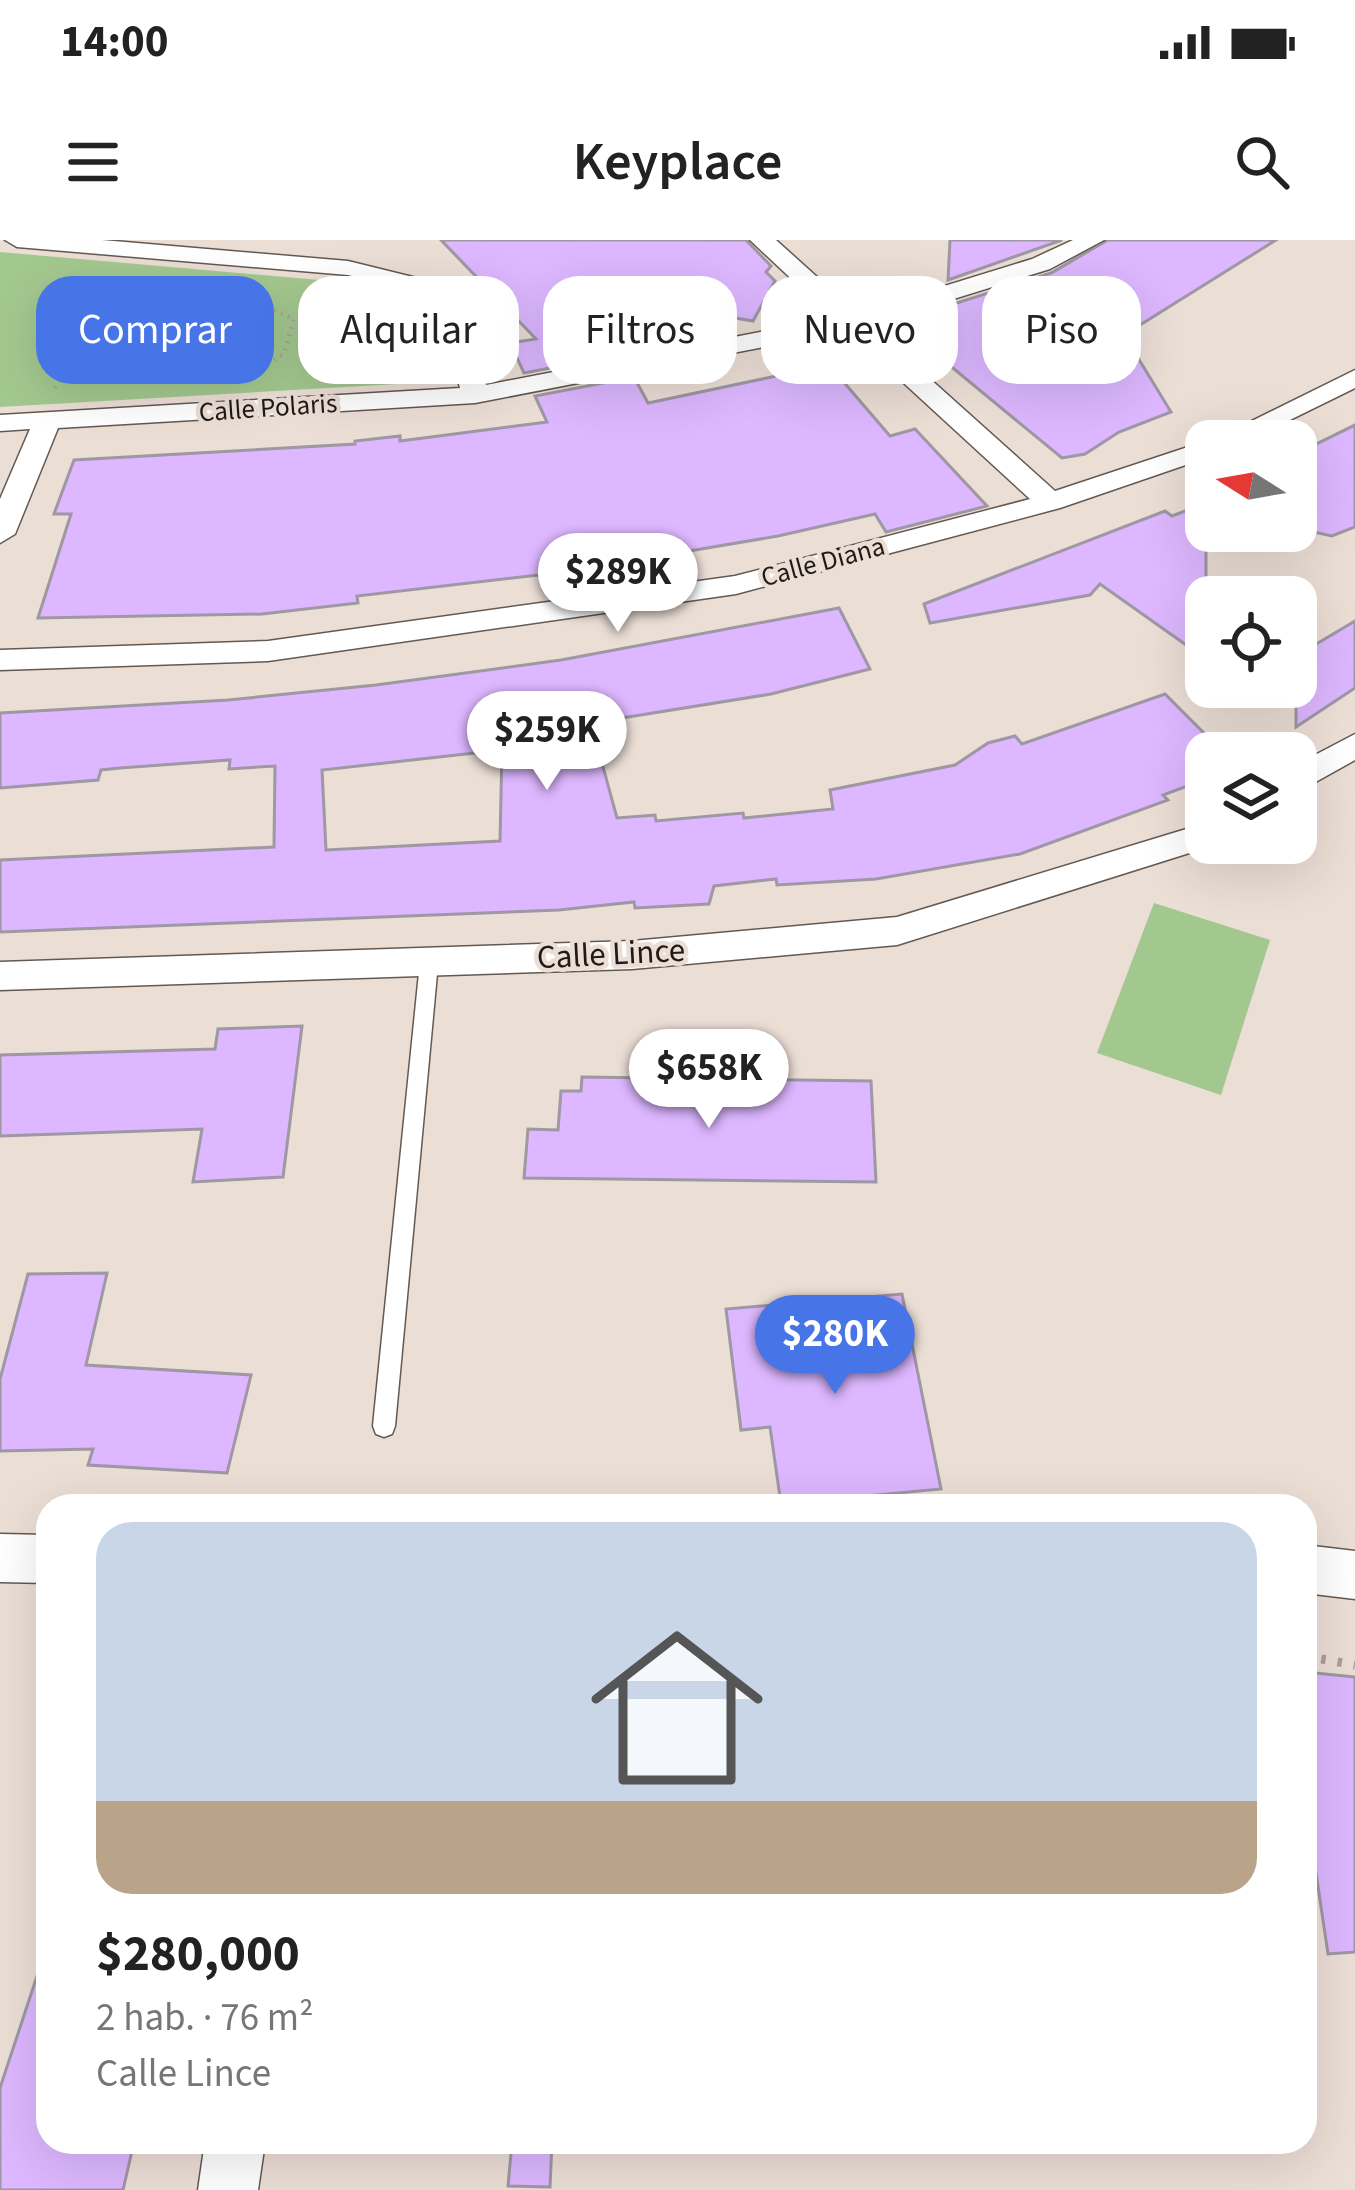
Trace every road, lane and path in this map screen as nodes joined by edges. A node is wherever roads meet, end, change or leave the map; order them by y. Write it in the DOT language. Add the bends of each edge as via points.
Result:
graph roads {
  1 [pos="16,240"];
  2 [pos="762,240"];
  3 [pos="1092,240"];
  4 [pos="165,246"];
  5 [pos="802,276"];
  6 [pos="958,290"];
  7 [pos="274,308"];
  8 [pos="761,340"];
  9 [pos="274,363"];
  10 [pos="1355,378"];
  11 [pos="57,384"];
  12 [pos="922,384"];
  13 [pos="36,389"];
  14 [pos="54,389"];
  15 [pos="73,389"];
  16 [pos="475,395"];
  17 [pos="1268,420"];
  18 [pos="0,423"];
  19 [pos="46,423"];
  20 [pos="1185,455"];
  21 [pos="1050,502"];
  22 [pos="0,534"];
  23 [pos="0,660"];
  24 [pos="1355,745"];
  25 [pos="1317,768"];
  26 [pos="1185,842"];
  27 [pos="429,964"];
  28 [pos="0,976"];
  29 [pos="384,1426"];
  30 [pos="0,1558"];
  31 [pos="36,1559"];
  32 [pos="1317,1570"];
  33 [pos="1355,1575"];
  34 [pos="1317,1658"];
  35 [pos="1355,1665"];
  36 [pos="233,2154"];
  37 [pos="228,2190"];
  1 -- 4 [label="street"];
  2 -- 5 [label="street"];
  3 -- 6 [label="street, Calle Polaris"];
  4 -- 16 [label="street" via="348,268 416,285 454,318"];
  7 -- 9 [label="path" via="294,319"];
  8 -- 16 [label="street, Calle Polaris"];
  10 -- 17 [label="street"];
  11 -- 14 [label="path"];
  12 -- 21 [label="street"];
  13 -- 14 [label="path"];
  14 -- 15 [label="path"];
  14 -- 19 [label="path" via="42,412"];
  16 -- 19 [label="street, Calle Polaris"];
  18 -- 19 [label="street, Calle Polaris"];
  19 -- 22 [label="street"];
  20 -- 21 [label="street, Calle Diana"];
  21 -- 23 [label="street, Calle Diana" via="713,588 268,651"];
  24 -- 25 [label="street"];
  26 -- 27 [label="street, Calle Lince" via="897,931"];
  27 -- 28 [label="street, Calle Lince"];
  27 -- 29 [label="lane"];
  30 -- 31 [label="street"];
  32 -- 33 [label="street"];
  34 -- 35 [label="path"];
  36 -- 37 [label="street"];
}
